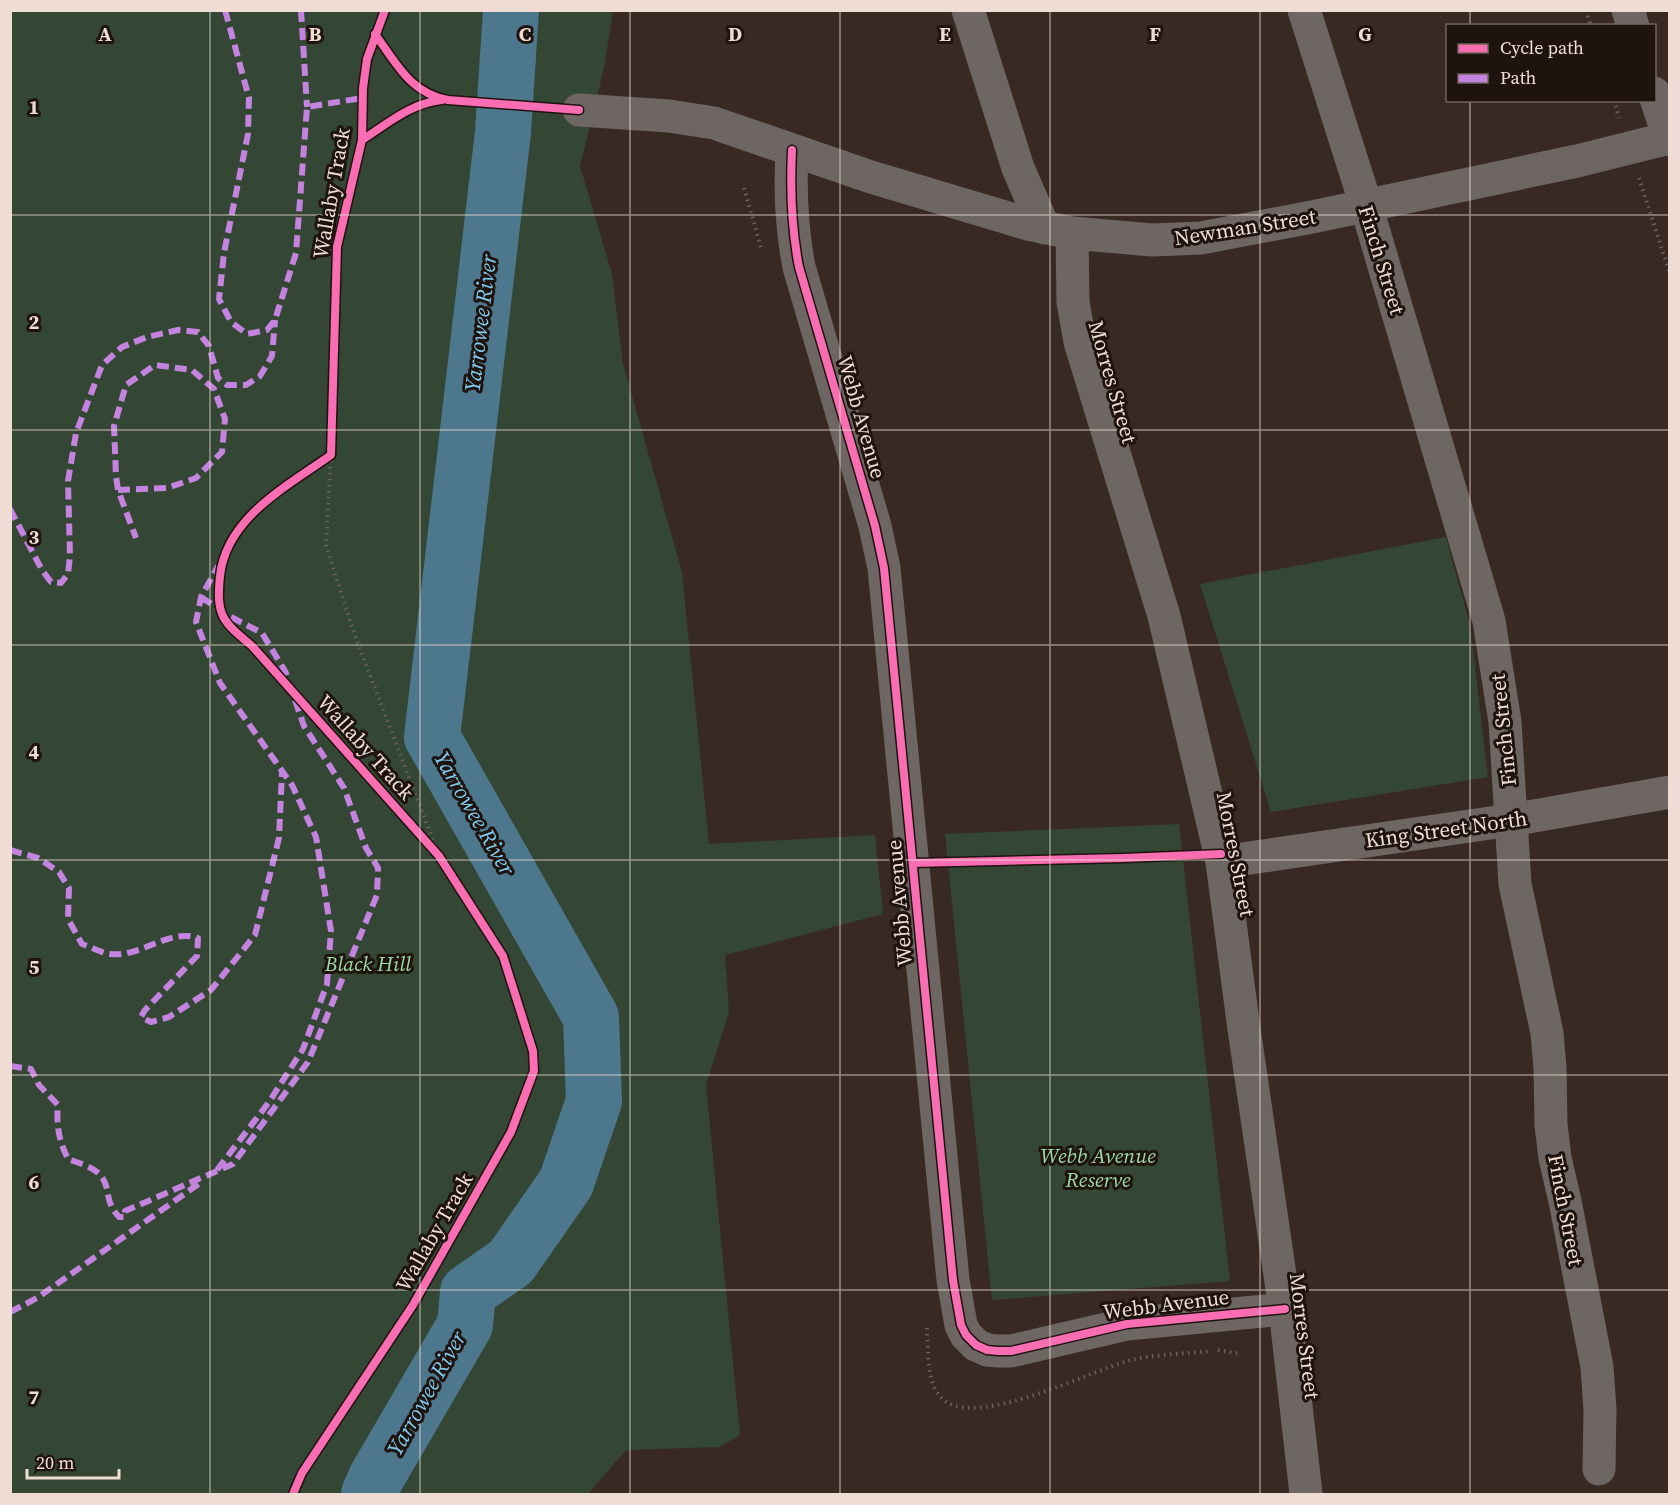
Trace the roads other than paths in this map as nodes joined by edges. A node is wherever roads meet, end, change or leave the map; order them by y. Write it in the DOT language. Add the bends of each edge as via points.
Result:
graph roads {
  1 [pos="968,10"];
  2 [pos="1304,10"];
  3 [pos="1656,99"];
  4 [pos="579,110"];
  5 [pos="1669,139"];
  6 [pos="792,150"];
  7 [pos="1366,205"];
  8 [pos="1058,230"];
  9 [pos="1670,792"];
  10 [pos="1511,820"];
  11 [pos="1222,861"];
  12 [pos="1285,1309"];
  13 [pos="1599,1469"];
  14 [pos="1306,1494"];
  1 -- 8 [label="street, Morres Street" via="1018,168"];
  2 -- 7 [label="street, Finch Street"];
  3 -- 5 [label="street"];
  4 -- 6 [label="street, Newman Street" via="695,119"];
  5 -- 7 [label="street, Newman Street"];
  6 -- 8 [label="street, Newman Street" via="871,177"];
  6 -- 12 [label="street, Webb Avenue" via="790,212 799,267 875,526 885,576 953,1280 961,1325 976,1345 987,1350 1011,1351 1127,1324"];
  7 -- 8 [label="street, Newman Street" via="1201,238 1152,240"];
  7 -- 10 [label="street, Finch Street" via="1489,621 1505,722"];
  8 -- 11 [label="street, Morres Street" via="1080,342 1164,616"];
  9 -- 10 [label="street, King Street North"];
  10 -- 11 [label="street, King Street North"];
  10 -- 13 [label="street, Finch Street" via="1515,884 1547,1034 1555,1158 1597,1367"];
  11 -- 12 [label="street, Morres Street"];
  12 -- 14 [label="street, Morres Street"];
}
